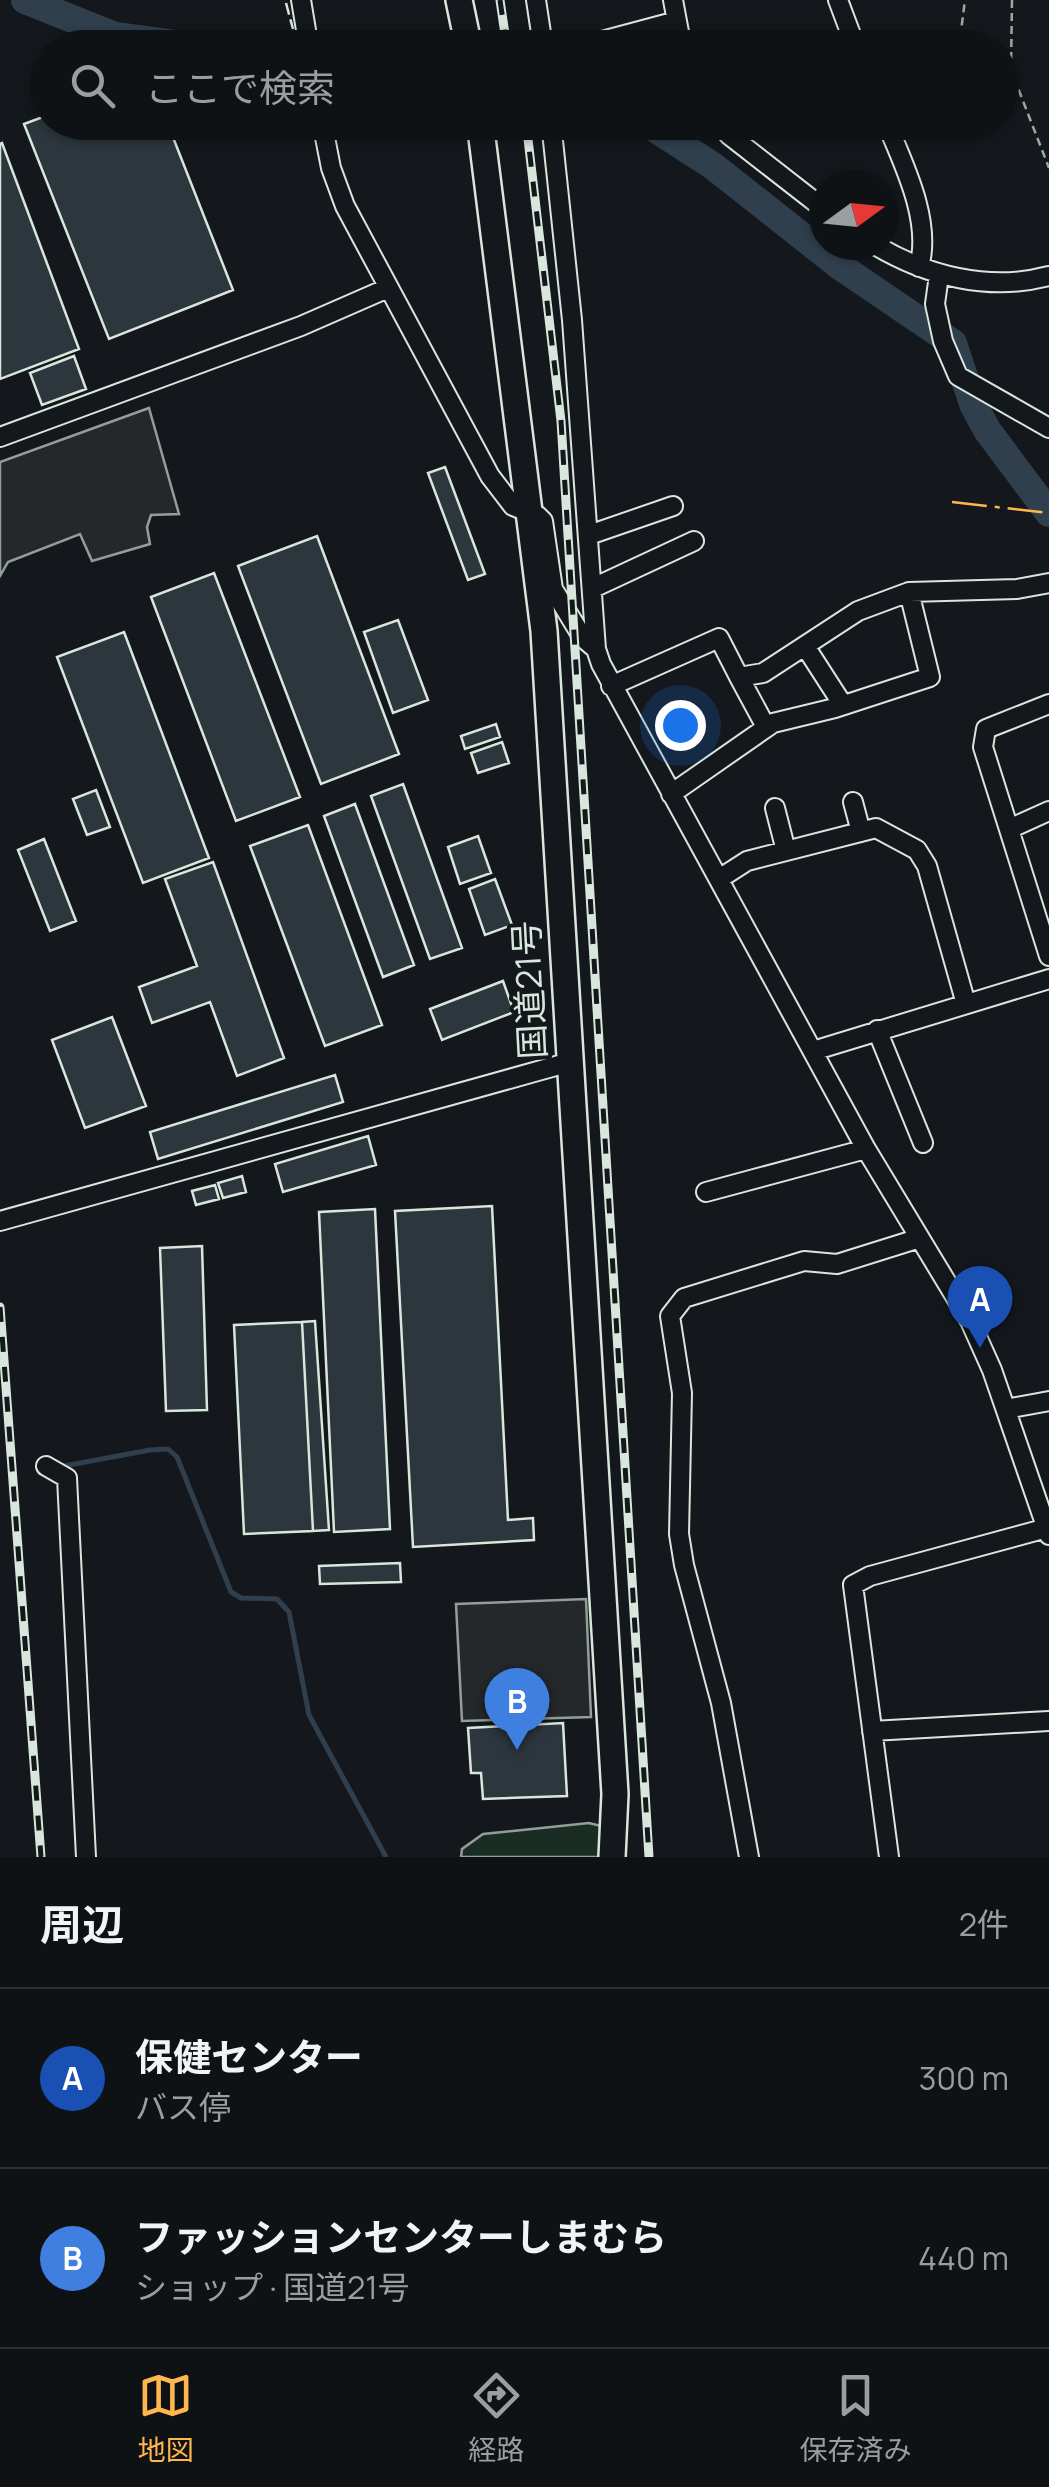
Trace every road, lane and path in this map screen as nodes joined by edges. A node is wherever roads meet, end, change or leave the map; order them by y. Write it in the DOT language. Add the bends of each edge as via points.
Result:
graph roads {
  1 [pos="301,0"];
  2 [pos="459,0"];
  3 [pos="536,0"];
  4 [pos="673,0"];
  5 [pos="838,0"];
  6 [pos="966,0"];
  7 [pos="1012,0"];
  8 [pos="676,21"];
  9 [pos="306,30"];
  10 [pos="465,30"];
  11 [pos="541,30"];
  12 [pos="643,30"];
  13 [pos="678,30"];
  14 [pos="849,30"];
  15 [pos="961,30"];
  16 [pos="1012,30"];
  17 [pos="1019,91"];
  18 [pos="326,140"];
  19 [pos="482,140"];
  20 [pos="553,140"];
  21 [pos="737,140"];
  22 [pos="893,140"];
  23 [pos="1049,168"];
  24 [pos="809,197"];
  25 [pos="899,258"];
  26 [pos="919,268"];
  27 [pos="939,275"];
  28 [pos="1049,276"];
  29 [pos="388,288"];
  30 [pos="1049,428"];
  31 [pos="0,437"];
  32 [pos="673,506"];
  33 [pos="529,513"];
  34 [pos="589,535"];
  35 [pos="694,542"];
  36 [pos="1049,583"];
  37 [pos="593,588"];
  38 [pos="910,592"];
  39 [pos="804,646"];
  40 [pos="596,649"];
  41 [pos="738,677"];
  42 [pos="611,686"];
  43 [pos="1049,704"];
  44 [pos="844,705"];
  45 [pos="766,727"];
  46 [pos="671,794"];
  47 [pos="853,802"];
  48 [pos="775,808"];
  49 [pos="1049,811"];
  50 [pos="1009,828"];
  51 [pos="861,832"];
  52 [pos="786,851"];
  53 [pos="719,878"];
  54 [pos="1049,956"];
  55 [pos="1049,979"];
  56 [pos="966,1004"];
  57 [pos="877,1030"];
  58 [pos="814,1051"];
  59 [pos="570,1062"];
  60 [pos="924,1143"];
  61 [pos="866,1149"];
  62 [pos="706,1192"];
  63 [pos="0,1221"];
  64 [pos="920,1238"];
  65 [pos="1049,1401"];
  66 [pos="1006,1409"];
  67 [pos="46,1466"];
  68 [pos="1048,1531"];
  69 [pos="1049,1721"];
  70 [pos="872,1731"];
  71 [pos="86,1857"];
  72 [pos="612,1857"];
  73 [pos="749,1857"];
  74 [pos="889,1857"];
  1 -- 9 [label="street"];
  2 -- 10 [label="highway"];
  3 -- 11 [label="street"];
  4 -- 8 [label="street"];
  5 -- 14 [label="street"];
  6 -- 15 [label="path"];
  7 -- 16 [label="path"];
  8 -- 12 [label="street"];
  8 -- 13 [label="street"];
  17 -- 23 [label="path"];
  18 -- 29 [label="street" via="346,206"];
  19 -- 33 [label="highway, 国道21号"];
  20 -- 34 [label="street"];
  21 -- 24 [label="street"];
  22 -- 26 [label="street" via="918,212 924,250"];
  25 -- 26 [label="street"];
  26 -- 27 [label="street"];
  27 -- 28 [label="street" via="1026,282"];
  27 -- 30 [label="street" via="934,304 958,376"];
  29 -- 31 [label="street"];
  29 -- 33 [label="street" via="490,476 513,506"];
  32 -- 34 [label="street"];
  33 -- 40 [label="street" via="543,521 557,597"];
  33 -- 59 [label="highway, 国道21号" via="544,630"];
  34 -- 37 [label="street"];
  35 -- 37 [label="street"];
  36 -- 38 [label="street"];
  37 -- 40 [label="street"];
  38 -- 39 [label="street" via="858,611"];
  38 -- 44 [label="street" via="930,677"];
  39 -- 41 [label="street" via="764,672"];
  39 -- 44 [label="street"];
  40 -- 42 [label="street"];
  41 -- 42 [label="street" via="719,638"];
  41 -- 45 [label="street"];
  42 -- 46 [label="street"];
  43 -- 50 [label="street" via="986,729 983,747"];
  44 -- 45 [label="street"];
  45 -- 46 [label="street"];
  46 -- 53 [label="street"];
  47 -- 51 [label="street"];
  48 -- 52 [label="street"];
  49 -- 50 [label="street"];
  50 -- 54 [label="street"];
  51 -- 52 [label="street"];
  51 -- 56 [label="street" via="876,828 918,850 928,866"];
  52 -- 53 [label="street" via="747,861"];
  53 -- 58 [label="street"];
  55 -- 56 [label="street"];
  56 -- 57 [label="street"];
  57 -- 58 [label="street"];
  57 -- 60 [label="street"];
  58 -- 61 [label="street"];
  59 -- 63 [label="street"];
  59 -- 72 [label="highway, 国道21号" via="614,1794"];
  61 -- 62 [label="street"];
  61 -- 64 [label="street"];
  64 -- 66 [label="street" via="970,1321"];
  64 -- 73 [label="street" via="837,1264 804,1260 701,1292 684,1298 670,1316 682,1393 678,1534 721,1703"];
  65 -- 66 [label="street"];
  66 -- 68 [label="street"];
  67 -- 71 [label="street" via="67,1478"];
  68 -- 70 [label="street" via="853,1585"];
  69 -- 70 [label="street"];
  70 -- 74 [label="street"];
}
